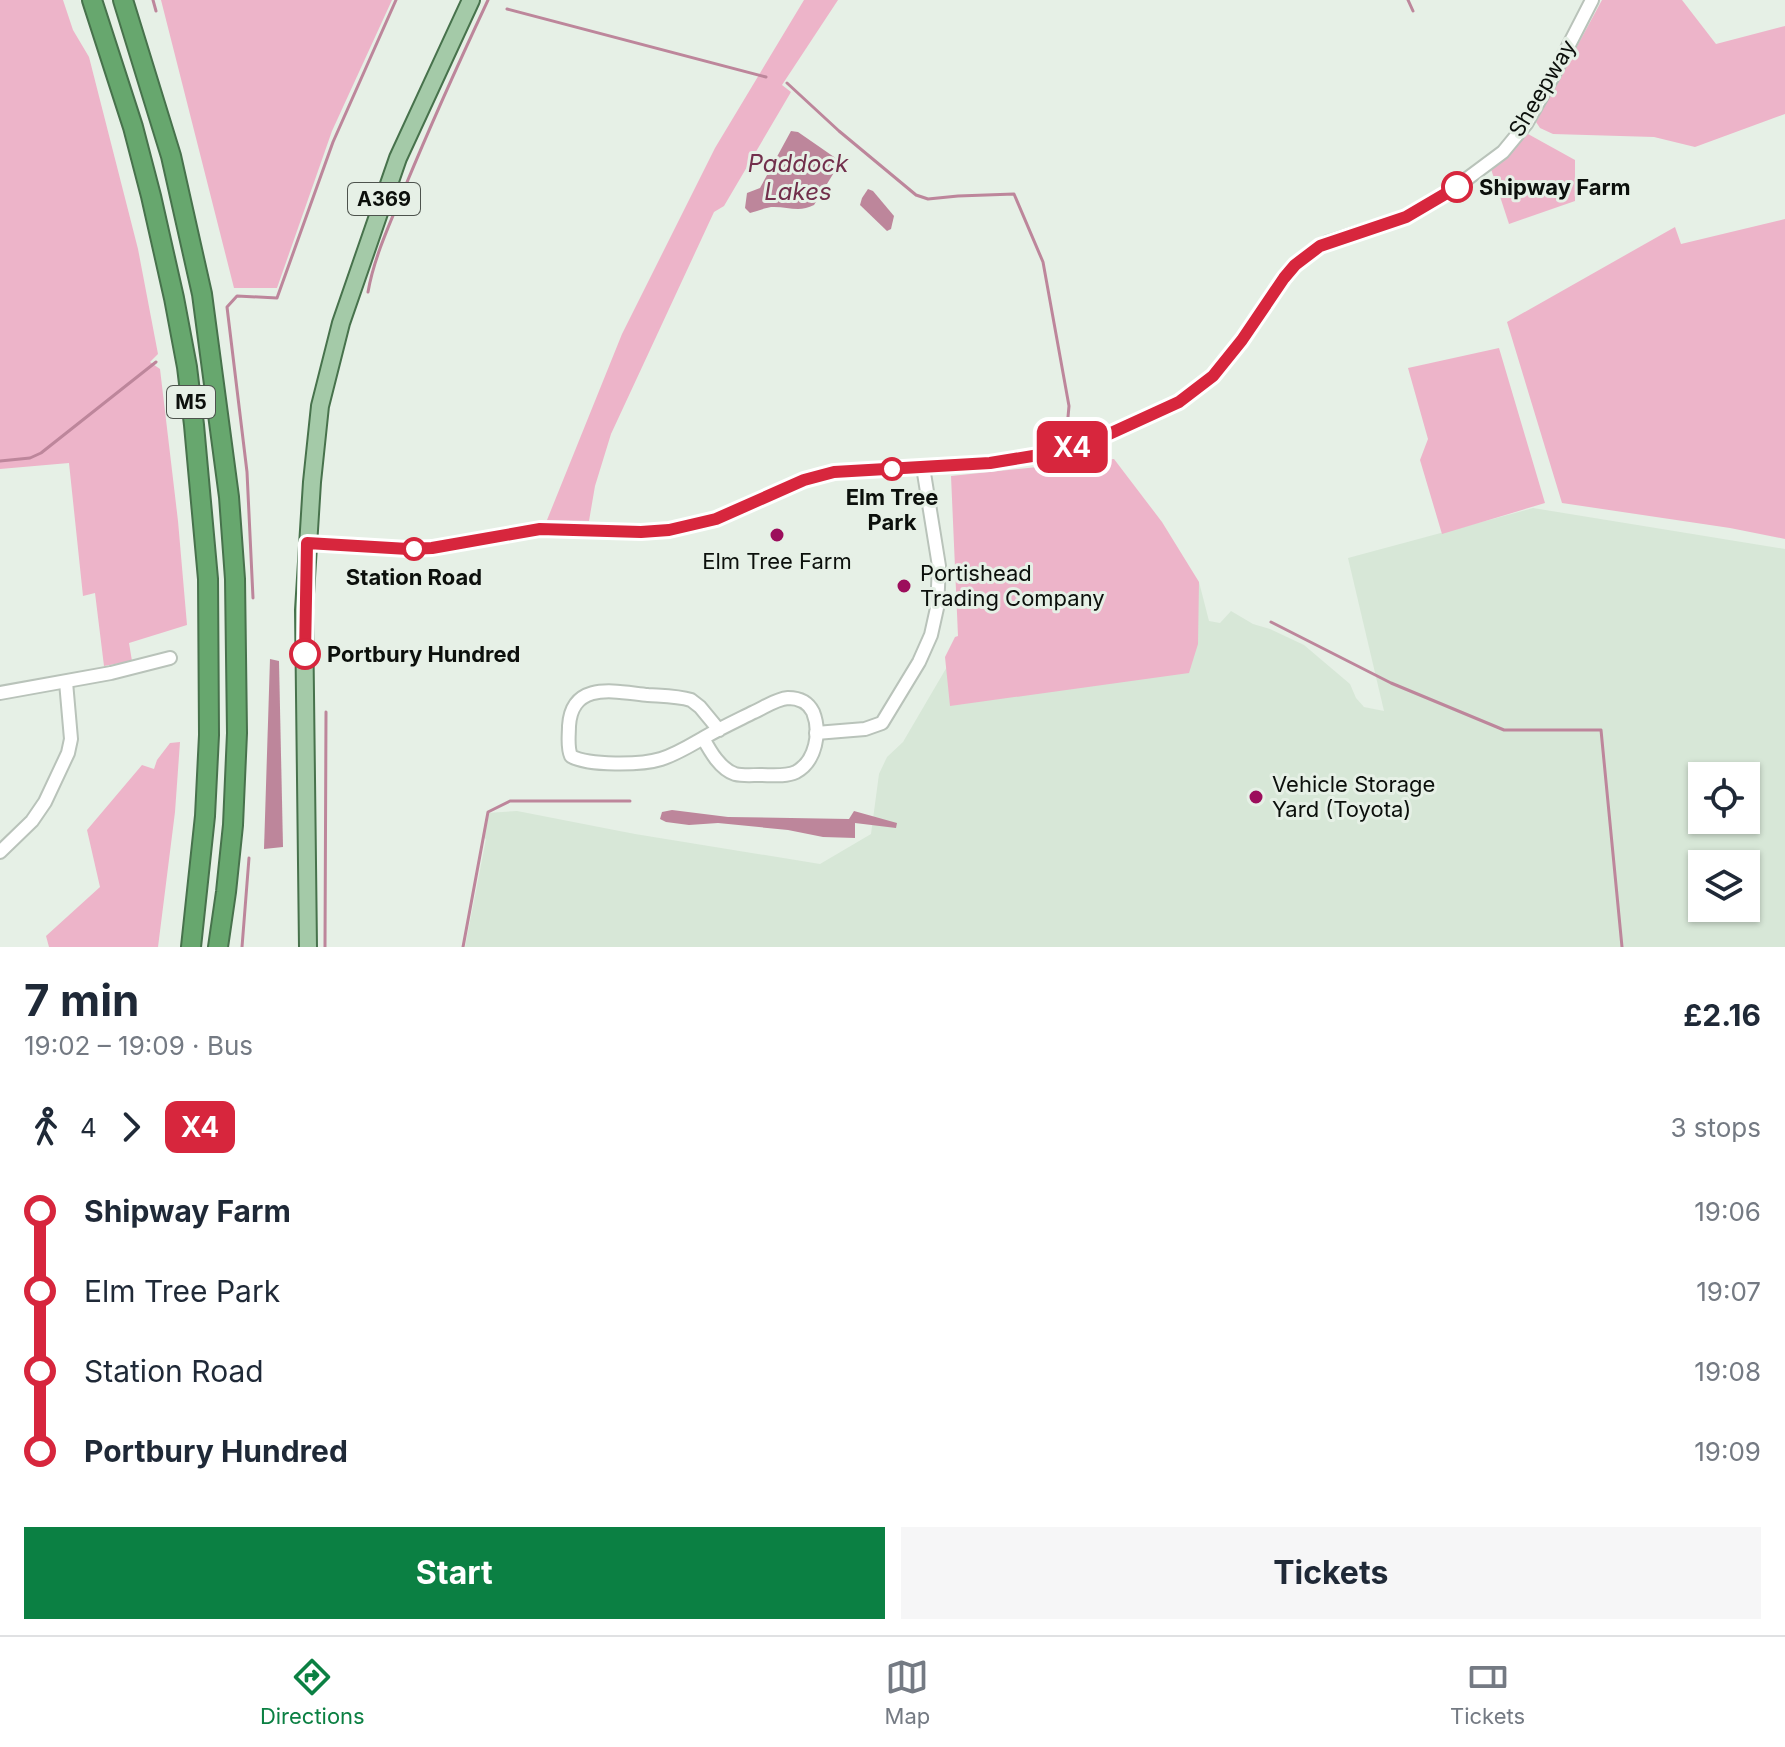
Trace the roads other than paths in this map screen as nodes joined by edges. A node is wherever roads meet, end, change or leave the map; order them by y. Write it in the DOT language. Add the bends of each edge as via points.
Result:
graph roads {
  1 [pos="92,0"];
  2 [pos="123,0"];
  3 [pos="471,0"];
  4 [pos="1592,0"];
  5 [pos="923,467"];
  6 [pos="307,543"];
  7 [pos="170,658"];
  8 [pos="66,682"];
  9 [pos="0,693"];
  10 [pos="719,730"];
  11 [pos="816,733"];
  12 [pos="703,738"];
  13 [pos="0,852"];
  14 [pos="191,947"];
  15 [pos="218,947"];
  16 [pos="308,947"];
  1 -- 14 [label="highway, M5" via="151,196 194,425 208,579 209,735"];
  2 -- 15 [label="highway, M5" via="171,156 202,294 229,497 237,733 233,825"];
  3 -- 6 [label="main road, A369" via="398,158 341,323 320,406"];
  4 -- 5 [label="street, Sheepway" via="1526,124 1503,152 1406,217 1311,252 1284,278 1213,376 1179,402 1057,452"];
  5 -- 6 [label="street, Sheepway" via="834,472 716,519 669,530 540,529 423,549"];
  5 -- 11 [label="street" via="939,566 931,635 882,723"];
  6 -- 16 [label="main road, A369"];
  7 -- 8 [label="street"];
  8 -- 9 [label="street"];
  8 -- 13 [label="street" via="68,753 32,821"];
  10 -- 11 [label="street" via="787,698 808,704"];
  10 -- 12 [label="street"];
  10 -- 12 [label="street" via="691,700 602,691 575,705 568,747 571,756 582,761 640,763 673,755"];
  11 -- 12 [label="street" via="810,759 797,771 780,776 735,774"];
}
